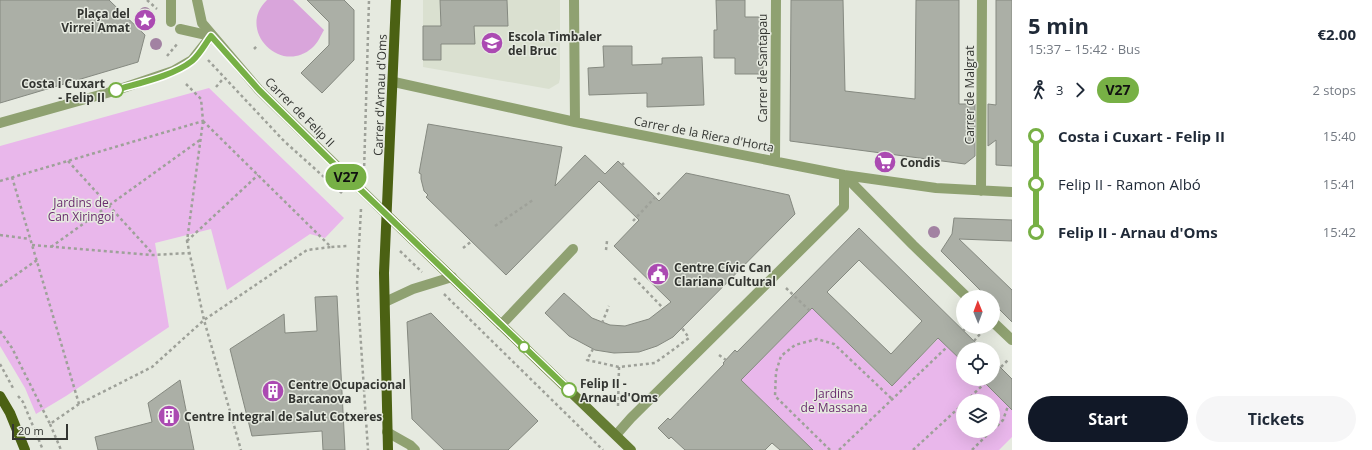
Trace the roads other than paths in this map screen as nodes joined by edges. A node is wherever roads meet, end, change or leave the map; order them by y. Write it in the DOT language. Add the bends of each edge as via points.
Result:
graph roads {
  1 [pos="171,0"];
  2 [pos="197,0"];
  3 [pos="396,0"];
  4 [pos="574,0"];
  5 [pos="776,0"];
  6 [pos="982,0"];
  7 [pos="171,22"];
  8 [pos="181,33"];
  9 [pos="211,36"];
  10 [pos="394,82"];
  11 [pos="575,122"];
  12 [pos="0,124"];
  13 [pos="775,160"];
  14 [pos="844,175"];
  15 [pos="981,191"];
  16 [pos="1012,192"];
  17 [pos="387,215"];
  18 [pos="573,249"];
  19 [pos="452,277"];
  20 [pos="960,290"];
  21 [pos="385,302"];
  22 [pos="501,325"];
  23 [pos="1000,329"];
  24 [pos="1012,340"];
  25 [pos="0,396"];
  26 [pos="387,432"];
  27 [pos="19,435"];
  28 [pos="616,435"];
  29 [pos="19,450"];
  30 [pos="25,450"];
  31 [pos="388,450"];
  32 [pos="415,450"];
  33 [pos="630,450"];
  1 -- 7 [label="street"];
  2 -- 9 [label="street, Carrer de Felip II" via="199,16"];
  3 -- 10 [label="main road, Carrer d'Arnau d'Oms"];
  4 -- 11 [label="street"];
  5 -- 13 [label="street, Carrer de Santapau"];
  6 -- 15 [label="street, Carrer de Malgrat"];
  8 -- 9 [label="street"];
  9 -- 12 [label="street" via="192,60 173,71"];
  9 -- 17 [label="street, Carrer de Felip II" via="259,90"];
  10 -- 11 [label="street, Carrer de la Riera d'Horta"];
  10 -- 17 [label="main road, Carrer d'Arnau d'Oms"];
  11 -- 13 [label="street, Carrer de la Riera d'Horta"];
  13 -- 14 [label="street, Carrer de la Riera d'Horta"];
  14 -- 15 [label="street, Carrer de la Riera d'Horta" via="936,188"];
  14 -- 20 [label="street"];
  14 -- 28 [label="street" via="844,207"];
  15 -- 16 [label="street, Carrer de la Riera d'Horta"];
  17 -- 19 [label="main road, Carrer de Felip II"];
  17 -- 21 [label="main road, Carrer d'Arnau d'Oms"];
  18 -- 22 [label="street"];
  19 -- 21 [label="street" via="413,289"];
  19 -- 22 [label="main road, Carrer de Felip II"];
  21 -- 26 [label="main road, Carrer d'Arnau d'Oms"];
  22 -- 28 [label="main road, Carrer de Felip II"];
  23 -- 24 [label="street"];
  25 -- 27 [label="main road"];
  26 -- 31 [label="main road, Carrer d'Arnau d'Oms"];
  26 -- 32 [label="street"];
  27 -- 29 [label="street"];
  27 -- 30 [label="main road"];
  28 -- 33 [label="main road, Carrer de Felip II"];
}
